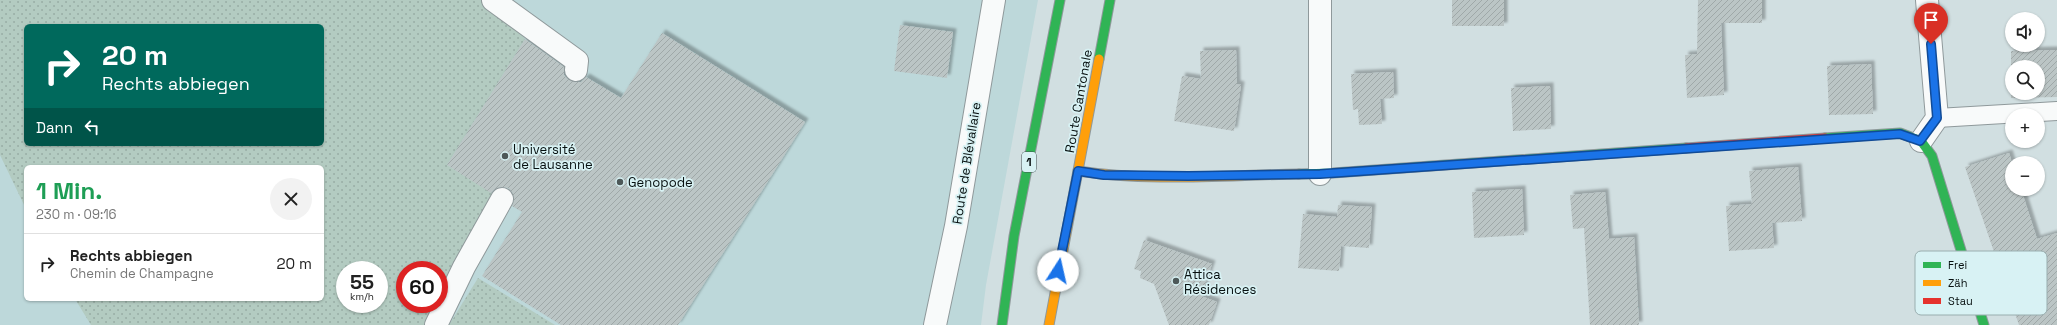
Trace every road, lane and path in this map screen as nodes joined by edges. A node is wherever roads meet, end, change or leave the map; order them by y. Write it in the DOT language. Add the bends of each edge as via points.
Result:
graph roads {
  1 [pos="493,0"];
  2 [pos="994,0"];
  3 [pos="1060,0"];
  4 [pos="1102,0"];
  5 [pos="1110,0"];
  6 [pos="1320,0"];
  7 [pos="1927,0"];
  8 [pos="1104,29"];
  9 [pos="576,70"];
  10 [pos="2057,111"];
  11 [pos="1937,118"];
  12 [pos="1920,141"];
  13 [pos="1078,171"];
  14 [pos="1320,174"];
  15 [pos="502,199"];
  16 [pos="1961,251"];
  17 [pos="1981,315"];
  18 [pos="436,325"];
  19 [pos="936,325"];
  20 [pos="1002,325"];
  21 [pos="1049,325"];
  22 [pos="1984,325"];
  1 -- 9 [label="street" via="577,61"];
  2 -- 19 [label="street, Route de Blévallaire" via="956,226"];
  3 -- 20 [label="street, 1" via="1014,236"];
  4 -- 8 [label="street"];
  5 -- 8 [label="street, Route Cantonale"];
  6 -- 14 [label="street"];
  7 -- 11 [label="street"];
  8 -- 13 [label="street, Route Cantonale"];
  10 -- 11 [label="lane"];
  11 -- 12 [label="street"];
  12 -- 14 [label="street" via="1900,134"];
  12 -- 16 [label="street" via="1932,156"];
  13 -- 14 [label="street" via="1104,175"];
  13 -- 21 [label="street, Route Cantonale"];
  15 -- 18 [label="street" via="464,267"];
  17 -- 22 [label="street"];
}
